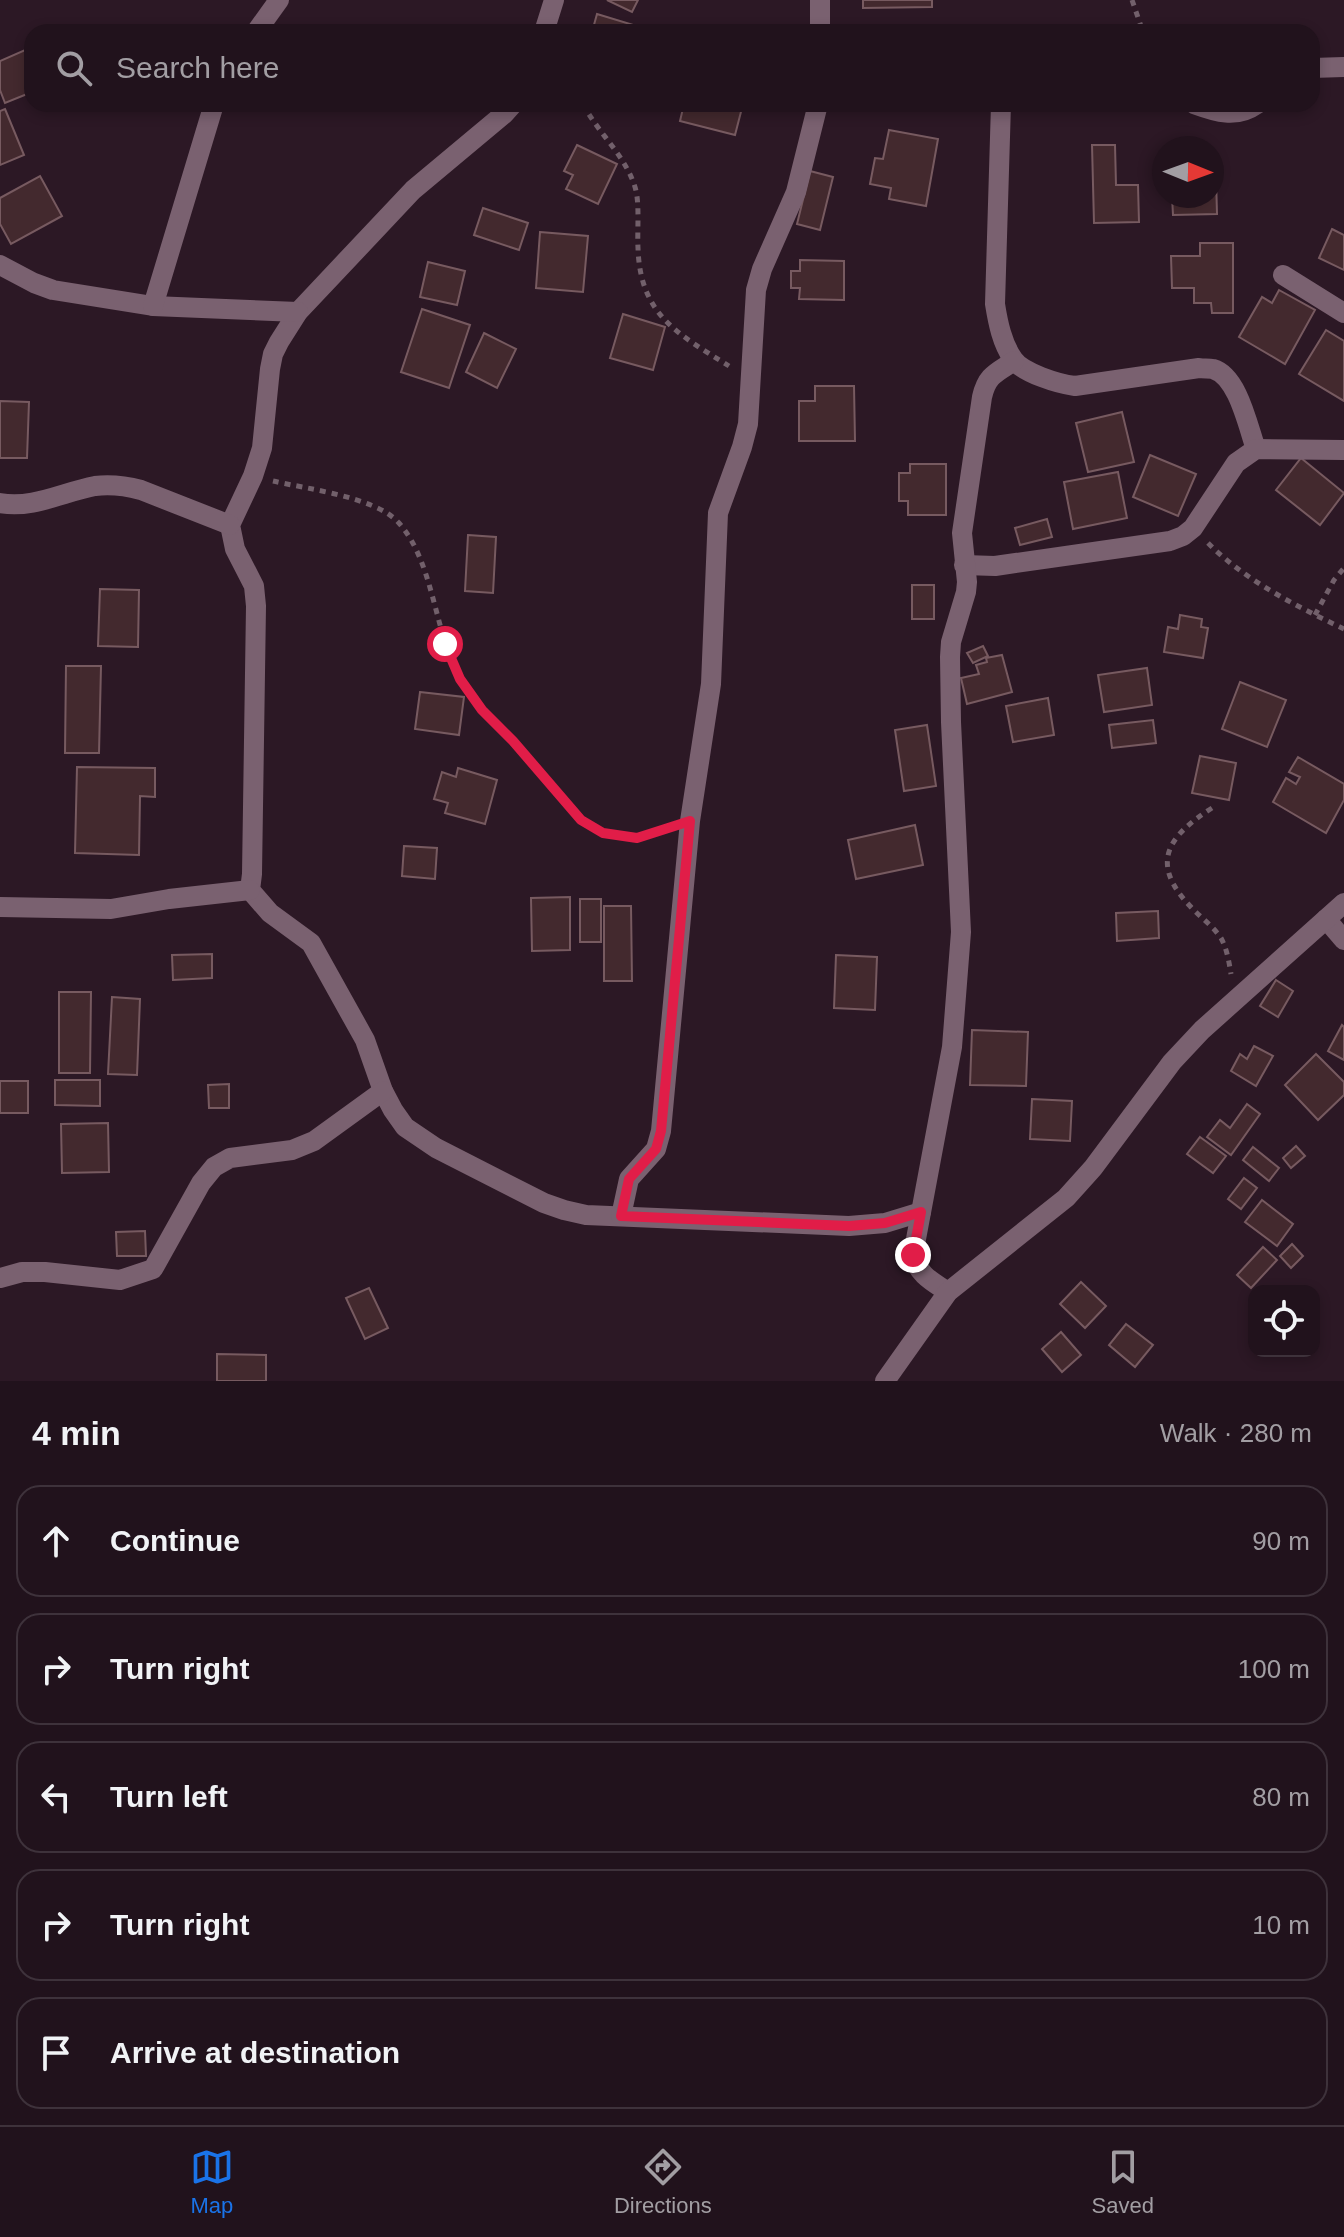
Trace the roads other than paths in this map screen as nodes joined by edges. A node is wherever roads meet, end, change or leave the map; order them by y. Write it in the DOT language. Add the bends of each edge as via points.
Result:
graph roads {
  1 [pos="279,0"];
  2 [pos="554,0"];
  3 [pos="820,0"];
  4 [pos="262,24"];
  5 [pos="546,24"];
  6 [pos="820,24"];
  7 [pos="1344,67"];
  8 [pos="1320,68"];
  9 [pos="212,112"];
  10 [pos="506,112"];
  11 [pos="816,112"];
  12 [pos="1001,112"];
  13 [pos="0,265"];
  14 [pos="1283,275"];
  15 [pos="153,306"];
  16 [pos="298,312"];
  17 [pos="1344,313"];
  18 [pos="1014,361"];
  19 [pos="1256,449"];
  20 [pos="1344,450"];
  21 [pos="0,503"];
  22 [pos="230,525"];
  23 [pos="964,565"];
  24 [pos="250,890"];
  25 [pos="1344,903"];
  26 [pos="0,907"];
  27 [pos="1326,919"];
  28 [pos="1344,940"];
  29 [pos="383,1091"];
  30 [pos="921,1212"];
  31 [pos="621,1216"];
  32 [pos="0,1278"];
  33 [pos="948,1292"];
  34 [pos="885,1381"];
  1 -- 4 [label="street"];
  2 -- 5 [label="street"];
  3 -- 6 [label="street"];
  7 -- 8 [label="street"];
  9 -- 15 [label="street"];
  10 -- 16 [label="street" via="413,190"];
  11 -- 31 [label="street" via="796,192 756,290 748,424 718,513 711,684 690,821 661,1131 656,1149 629,1179"];
  12 -- 18 [label="street" via="995,304"];
  13 -- 15 [label="street" via="53,290"];
  14 -- 17 [label="street"];
  15 -- 16 [label="street"];
  16 -- 22 [label="street" via="273,354 262,448"];
  18 -- 19 [label="street" via="1061,385 1075,386 1215,370 1236,391"];
  18 -- 23 [label="street" via="984,385 963,523"];
  19 -- 20 [label="street"];
  19 -- 23 [label="street" via="1236,463 1183,536 995,566"];
  21 -- 22 [label="street" via="29,504 95,487 126,486"];
  22 -- 24 [label="street" via="235,549 254,586 256,606"];
  23 -- 30 [label="street" via="966,592 950,657 961,932 952,1047"];
  24 -- 26 [label="street" via="111,909"];
  24 -- 29 [label="street" via="270,913 311,943 365,1040"];
  25 -- 27 [label="street"];
  27 -- 28 [label="street"];
  27 -- 33 [label="street" via="1172,1062 1066,1198"];
  29 -- 31 [label="street" via="405,1127 436,1148 544,1203 586,1215"];
  29 -- 32 [label="street" via="314,1141 292,1150 230,1158 214,1167 153,1269 120,1280 45,1272"];
  30 -- 31 [label="street" via="849,1226"];
  30 -- 33 [label="street" via="913,1255 916,1266"];
  33 -- 34 [label="street"];
}
